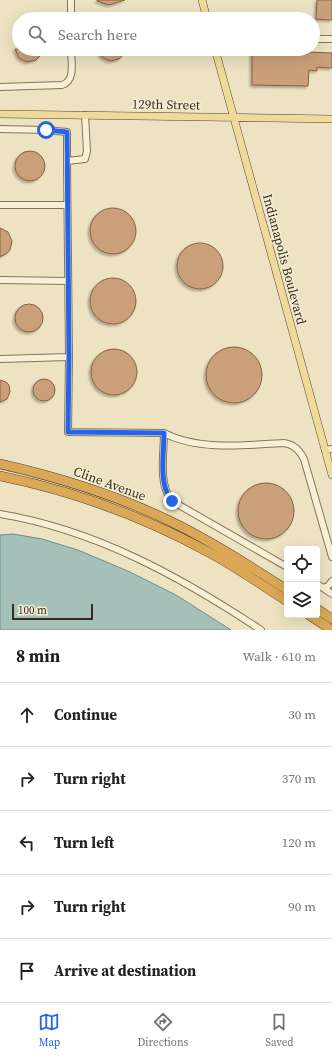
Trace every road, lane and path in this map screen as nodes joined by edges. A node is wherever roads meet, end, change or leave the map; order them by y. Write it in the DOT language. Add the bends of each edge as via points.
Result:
graph roads {
  1 [pos="71,0"];
  2 [pos="202,0"];
  3 [pos="71,12"];
  4 [pos="205,12"];
  5 [pos="320,39"];
  6 [pos="332,39"];
  7 [pos="71,56"];
  8 [pos="217,56"];
  9 [pos="0,88"];
  10 [pos="0,114"];
  11 [pos="85,115"];
  12 [pos="234,117"];
  13 [pos="332,119"];
  14 [pos="0,129"];
  15 [pos="67,161"];
  16 [pos="0,205"];
  17 [pos="67,205"];
  18 [pos="0,280"];
  19 [pos="68,281"];
  20 [pos="69,357"];
  21 [pos="0,358"];
  22 [pos="164,433"];
  23 [pos="328,449"];
  24 [pos="0,464"];
  25 [pos="332,475"];
  26 [pos="0,476"];
  27 [pos="0,514"];
  28 [pos="332,557"];
  29 [pos="284,565"];
  30 [pos="332,581"];
  31 [pos="320,586"];
  32 [pos="284,588"];
  33 [pos="332,594"];
  34 [pos="284,599"];
  35 [pos="320,611"];
  36 [pos="314,618"];
  37 [pos="332,619"];
  38 [pos="261,630"];
  39 [pos="332,630"];
  1 -- 3 [label="lane"];
  2 -- 4 [label="main road"];
  5 -- 6 [label="lane"];
  7 -- 9 [label="lane" via="71,78 67,84"];
  8 -- 12 [label="main road, Indianapolis Boulevard"];
  10 -- 11 [label="main road, 129th Street"];
  11 -- 12 [label="main road, 129th Street"];
  11 -- 15 [label="lane" via="85,159"];
  12 -- 13 [label="main road, 129th Street"];
  12 -- 23 [label="main road, Indianapolis Boulevard"];
  14 -- 15 [label="lane" via="67,132"];
  15 -- 17 [label="lane"];
  16 -- 17 [label="lane"];
  17 -- 19 [label="lane"];
  18 -- 19 [label="lane"];
  19 -- 20 [label="lane"];
  20 -- 21 [label="lane"];
  20 -- 22 [label="lane" via="68,432"];
  22 -- 28 [label="lane" via="174,438 222,446 284,443 297,448 304,459"];
  22 -- 29 [label="lane" via="164,482 172,501"];
  23 -- 25 [label="main road, Indianapolis Boulevard"];
  24 -- 32 [label="highway, Cline Avenue" via="86,487 155,514 180,525"];
  26 -- 34 [label="highway, Cline Avenue" via="76,496 161,528 210,553"];
  27 -- 38 [label="lane" via="49,524 138,558"];
  30 -- 31 [label="lane" via="328,586"];
  31 -- 33 [label="lane"];
  35 -- 37 [label="highway"];
  36 -- 39 [label="highway"];
}
